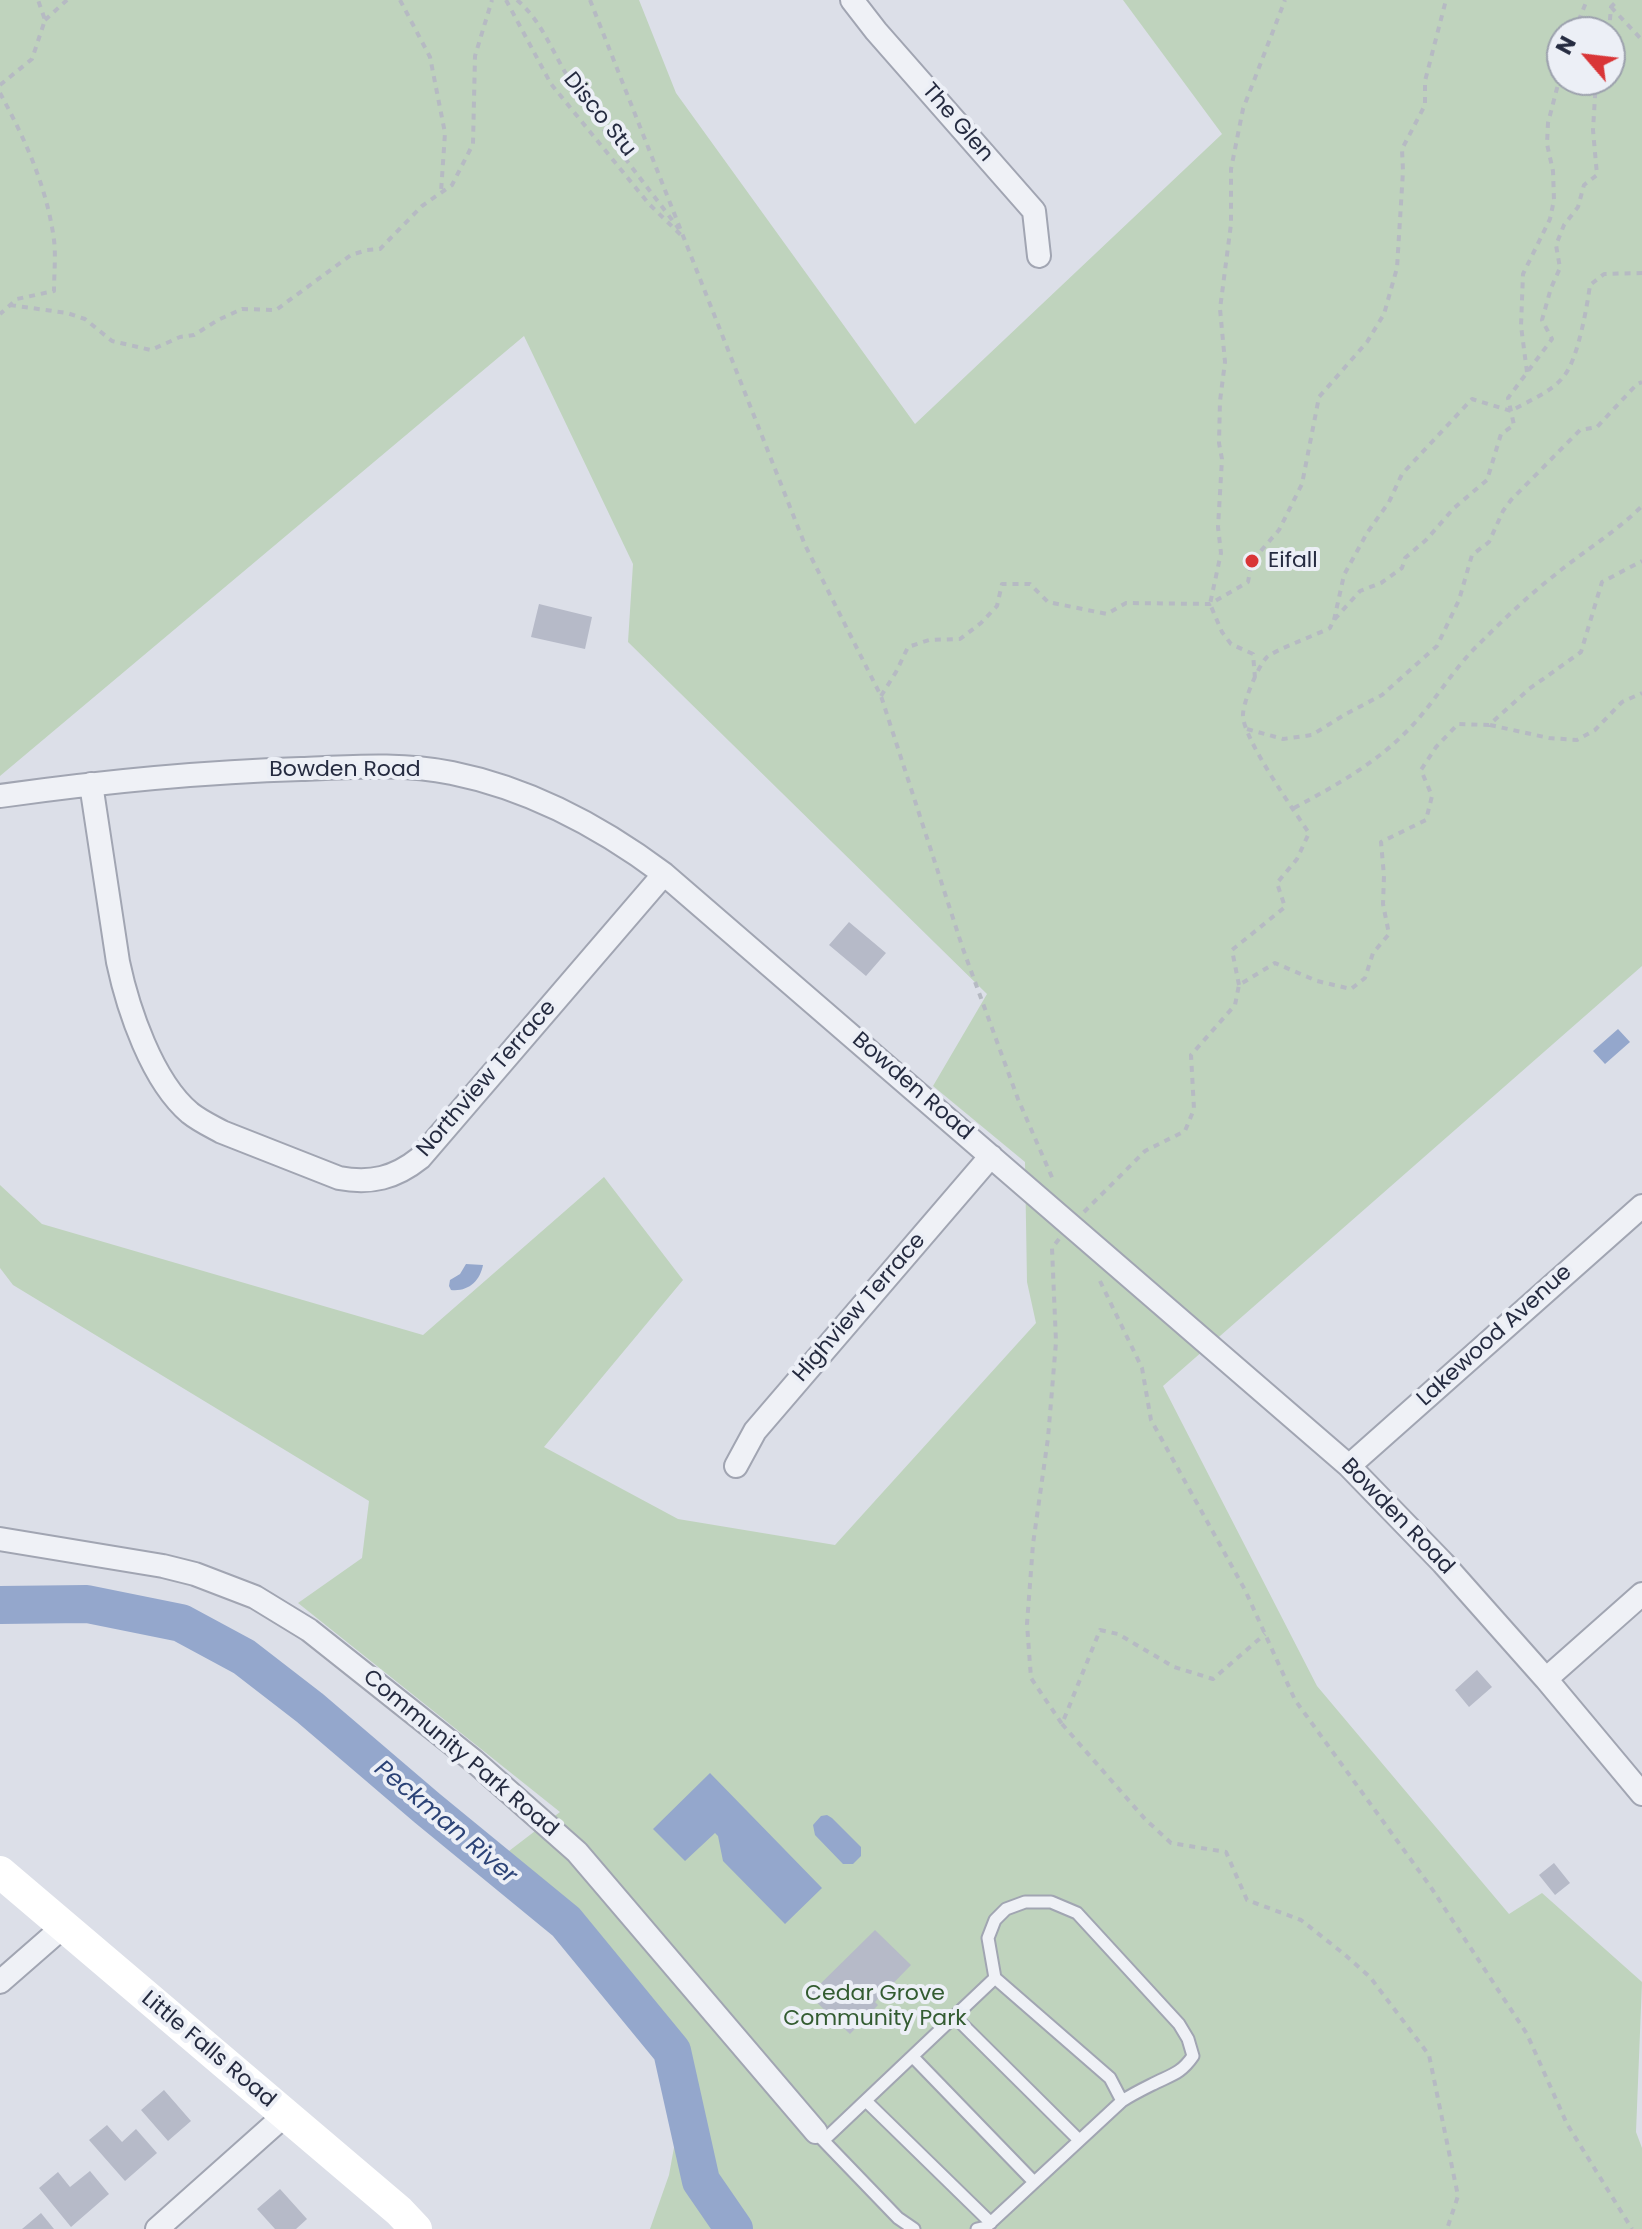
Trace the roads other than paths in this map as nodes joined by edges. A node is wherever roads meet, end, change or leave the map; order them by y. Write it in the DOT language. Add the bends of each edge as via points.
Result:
graph roads {
  1 [pos="852,0"];
  2 [pos="1039,256"];
  3 [pos="91,784"];
  4 [pos="0,796"];
  5 [pos="664,874"];
  6 [pos="991,1156"];
  7 [pos="1642,1206"];
  8 [pos="736,1466"];
  9 [pos="1349,1466"];
  10 [pos="0,1539"];
  11 [pos="1642,1594"];
  12 [pos="1546,1679"];
  13 [pos="1642,1794"];
  14 [pos="0,1872"];
  15 [pos="63,1927"];
  16 [pos="995,1978"];
  17 [pos="0,1982"];
  18 [pos="955,2017"];
  19 [pos="913,2057"];
  20 [pos="866,2101"];
  21 [pos="1122,2101"];
  22 [pos="285,2115"];
  23 [pos="820,2136"];
  24 [pos="1079,2140"];
  25 [pos="1034,2182"];
  26 [pos="991,2223"];
  27 [pos="157,2229"];
  28 [pos="416,2229"];
  29 [pos="914,2229"];
  30 [pos="977,2229"];
  1 -- 2 [label="street, The Glen" via="1034,211"];
  3 -- 4 [label="street, Bowden Road"];
  3 -- 5 [label="street, Bowden Road" via="223,771 424,768 492,783 550,804 608,834"];
  3 -- 5 [label="street, Northview Terrace" via="123,986 139,1031 171,1091 189,1112 222,1132 353,1181 396,1174 420,1158"];
  5 -- 6 [label="street, Bowden Road"];
  6 -- 8 [label="street, Highview Terrace" via="755,1431"];
  6 -- 9 [label="street, Bowden Road"];
  7 -- 9 [label="street, Lakewood Avenue"];
  9 -- 12 [label="street, Bowden Road"];
  10 -- 23 [label="street, Community Park Road" via="195,1574 255,1597 309,1630 474,1761 577,1852"];
  11 -- 12 [label="street"];
  12 -- 13 [label="street, Bowden Road"];
  14 -- 15 [label="street, Little Falls Road"];
  15 -- 17 [label="street"];
  15 -- 22 [label="street, Little Falls Road"];
  16 -- 18 [label="lane"];
  16 -- 21 [label="lane" via="1110,2078"];
  16 -- 21 [label="lane" via="988,1938 1006,1909 1051,1902 1077,1913 1179,2024 1193,2056 1184,2069"];
  18 -- 19 [label="lane"];
  18 -- 24 [label="lane"];
  19 -- 20 [label="lane"];
  19 -- 25 [label="lane"];
  20 -- 23 [label="lane"];
  20 -- 26 [label="lane"];
  21 -- 24 [label="lane"];
  22 -- 27 [label="street"];
  22 -- 28 [label="street, Little Falls Road"];
  23 -- 29 [label="lane"];
  24 -- 25 [label="lane"];
  25 -- 26 [label="lane"];
  26 -- 30 [label="lane"];
}
